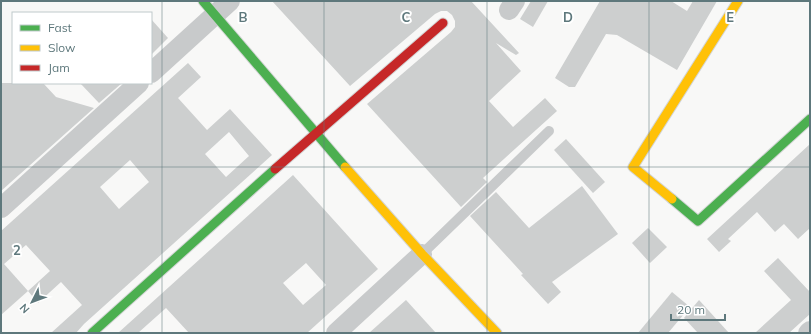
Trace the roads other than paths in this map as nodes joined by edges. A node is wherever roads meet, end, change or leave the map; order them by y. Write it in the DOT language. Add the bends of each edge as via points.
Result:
graph roads {
  1 [pos="230,1"];
  2 [pos="738,1"];
  3 [pos="209,8"];
  4 [pos="443,23"];
  5 [pos="152,71"];
  6 [pos="138,84"];
  7 [pos="810,119"];
  8 [pos="549,131"];
  9 [pos="316,133"];
  10 [pos="1,208"];
  11 [pos="422,254"];
  12 [pos="810,331"];
  13 [pos="92,333"];
  14 [pos="336,333"];
  15 [pos="497,333"];
  16 [pos="808,333"];
  1 -- 3 [label="street"];
  2 -- 7 [label="street" via="633,167 698,221"];
  3 -- 5 [label="street"];
  3 -- 9 [label="street"];
  4 -- 9 [label="street"];
  6 -- 10 [label="street"];
  8 -- 11 [label="lane"];
  9 -- 11 [label="street"];
  9 -- 13 [label="street"];
  11 -- 14 [label="street"];
  11 -- 15 [label="street"];
  12 -- 16 [label="street"];
}
